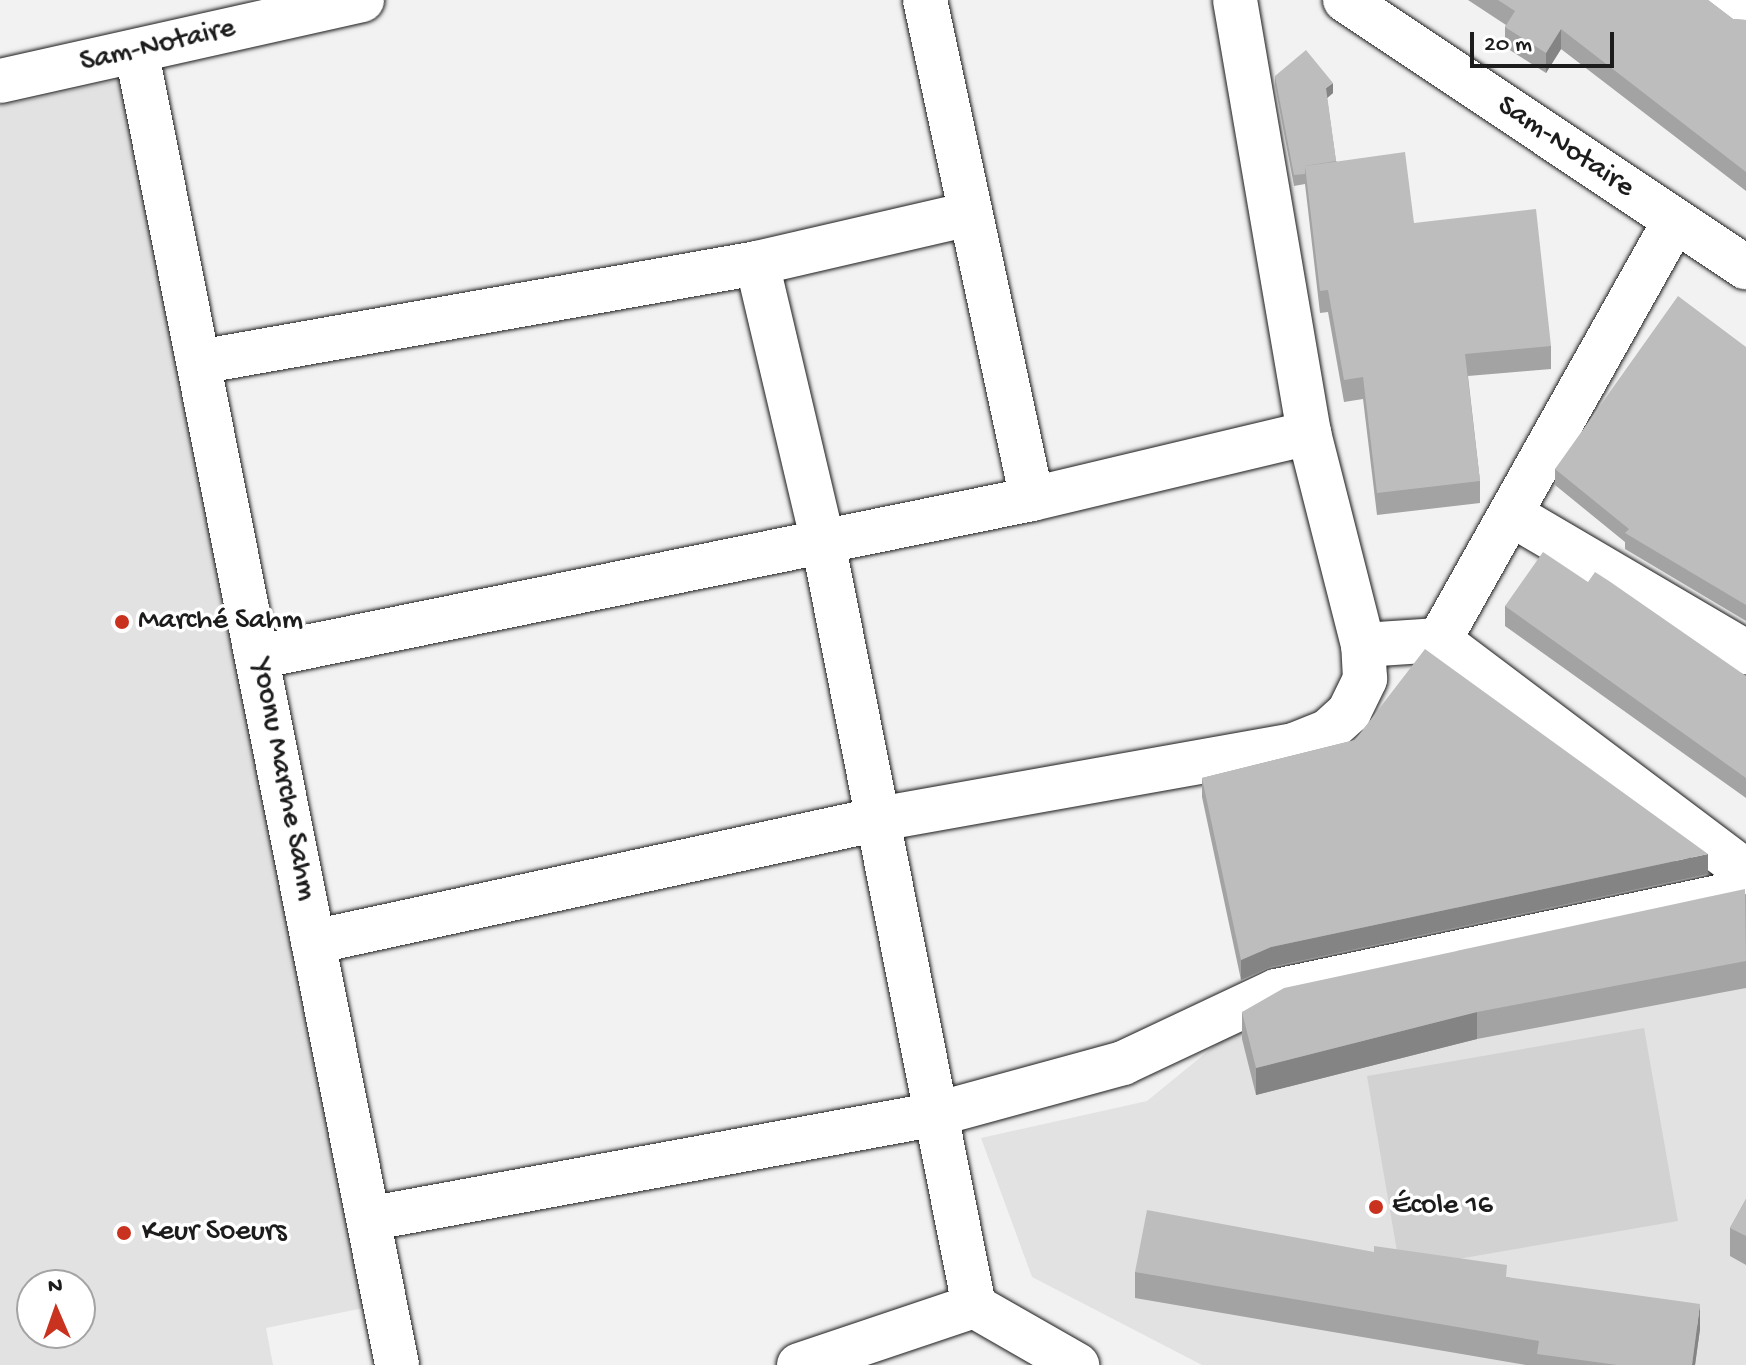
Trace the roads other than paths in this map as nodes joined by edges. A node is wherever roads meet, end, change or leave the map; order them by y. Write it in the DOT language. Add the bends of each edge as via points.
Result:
graph roads {
  1 [pos="362,0"];
  2 [pos="925,0"];
  3 [pos="1235,0"];
  4 [pos="1345,0"];
  5 [pos="1719,0"];
  6 [pos="1746,18"];
  7 [pos="137,54"];
  8 [pos="0,81"];
  9 [pos="969,214"];
  10 [pos="1674,222"];
  11 [pos="757,263"];
  12 [pos="1746,267"];
  13 [pos="199,362"];
  14 [pos="1309,433"];
  15 [pos="1032,499"];
  16 [pos="1514,516"];
  17 [pos="823,542"];
  18 [pos="1439,640"];
  19 [pos="1363,645"];
  20 [pos="1746,652"];
  21 [pos="257,657"];
  22 [pos="879,819"];
  23 [pos="1746,871"];
  24 [pos="1746,891"];
  25 [pos="313,942"];
  26 [pos="937,1114"];
  27 [pos="373,1218"];
  28 [pos="974,1306"];
  29 [pos="397,1365"];
  30 [pos="799,1365"];
  31 [pos="1077,1365"];
  1 -- 7 [label="street, Sam-Notaire"];
  2 -- 9 [label="street"];
  3 -- 14 [label="street"];
  4 -- 10 [label="street, Sam-Notaire"];
  5 -- 6 [label="street"];
  7 -- 8 [label="street, Sam-Notaire"];
  7 -- 13 [label="street, Yoonu Marche Sahm"];
  9 -- 11 [label="street"];
  9 -- 15 [label="street"];
  10 -- 12 [label="street, Sam-Notaire"];
  10 -- 16 [label="street"];
  11 -- 13 [label="street"];
  11 -- 17 [label="street"];
  13 -- 21 [label="street, Yoonu Marche Sahm"];
  14 -- 15 [label="street"];
  14 -- 19 [label="street"];
  15 -- 17 [label="street"];
  16 -- 18 [label="street"];
  16 -- 20 [label="street"];
  17 -- 21 [label="street"];
  17 -- 22 [label="street"];
  18 -- 19 [label="street"];
  18 -- 23 [label="street"];
  19 -- 22 [label="street" via="1357,702 1327,732 1294,745"];
  21 -- 25 [label="street, Yoonu Marche Sahm"];
  22 -- 25 [label="street"];
  22 -- 26 [label="street"];
  24 -- 26 [label="street" via="1276,991 1123,1063"];
  25 -- 27 [label="street, Yoonu Marche Sahm"];
  26 -- 27 [label="street"];
  26 -- 28 [label="street"];
  27 -- 29 [label="street, Yoonu Marche Sahm"];
  28 -- 30 [label="street"];
  28 -- 31 [label="street"];
}
